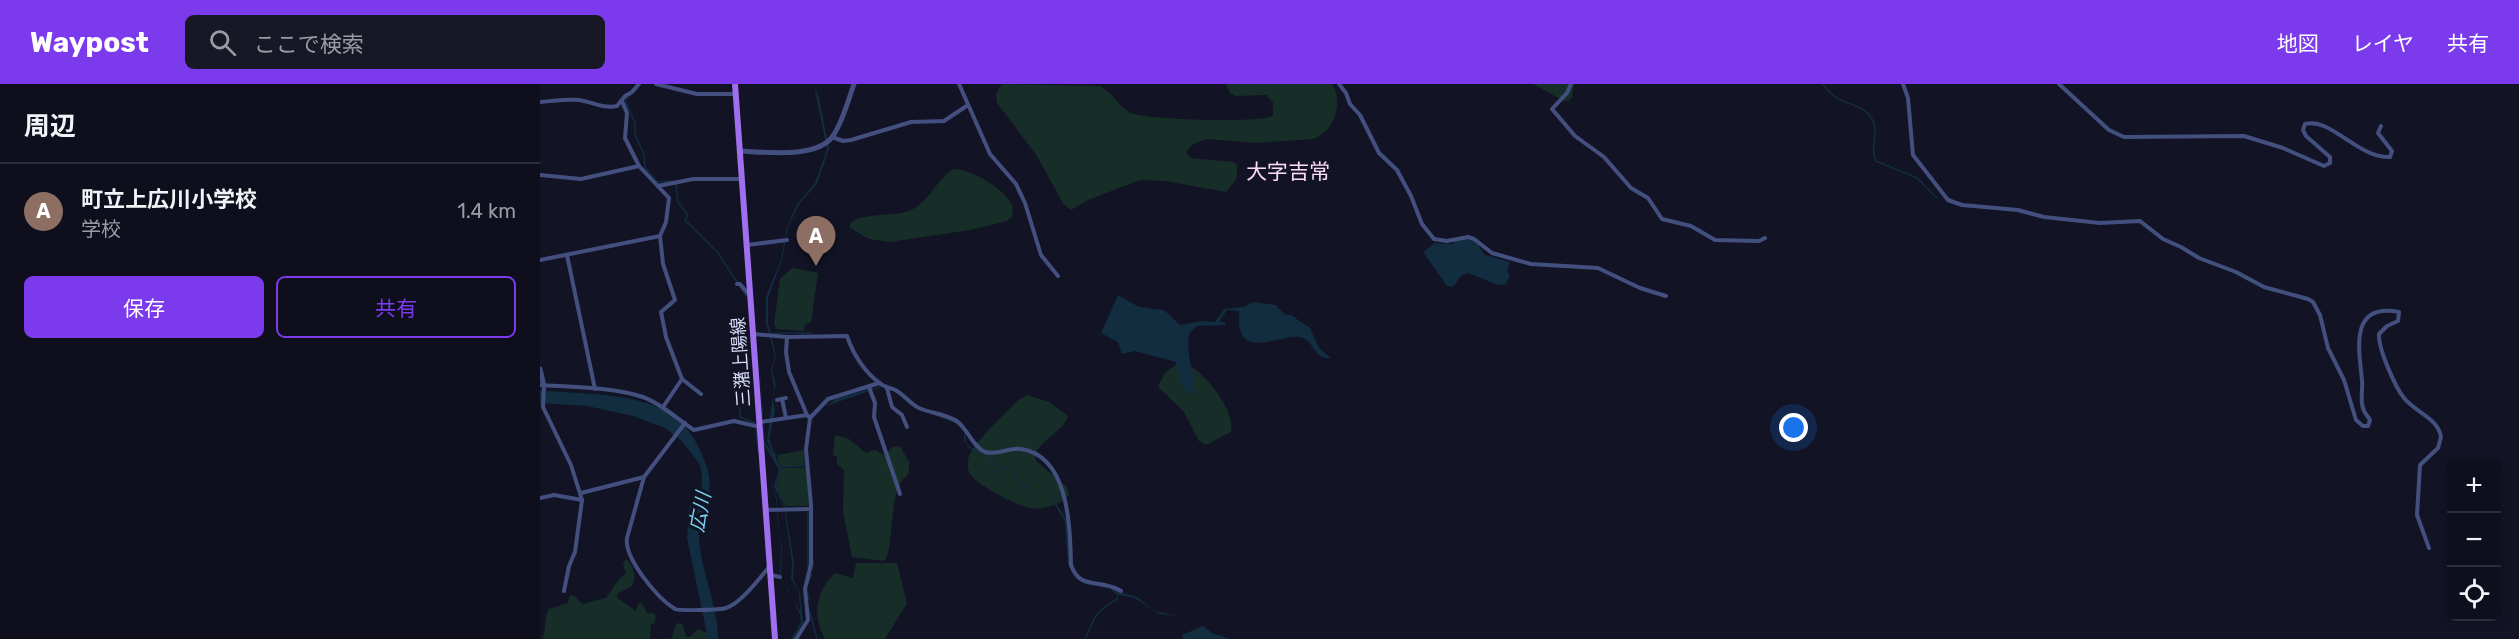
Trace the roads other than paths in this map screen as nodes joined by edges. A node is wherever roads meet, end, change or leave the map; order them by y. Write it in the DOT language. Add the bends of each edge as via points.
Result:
graph roads {
  1 [pos="632,84"];
  2 [pos="639,84"];
  3 [pos="656,84"];
  4 [pos="735,84"];
  5 [pos="854,84"];
  6 [pos="959,84"];
  7 [pos="1339,84"];
  8 [pos="1571,84"];
  9 [pos="1903,84"];
  10 [pos="2059,84"];
  11 [pos="632,92"];
  12 [pos="736,94"];
  13 [pos="622,101"];
  14 [pos="540,102"];
  15 [pos="968,105"];
  16 [pos="2381,126"];
  17 [pos="832,136"];
  18 [pos="740,152"];
  19 [pos="639,166"];
  20 [pos="540,175"];
  21 [pos="742,179"];
  22 [pos="658,186"];
  23 [pos="660,236"];
  24 [pos="1765,238"];
  25 [pos="787,240"];
  26 [pos="747,245"];
  27 [pos="567,255"];
  28 [pos="540,260"];
  29 [pos="1058,276"];
  30 [pos="738,284"];
  31 [pos="1666,296"];
  32 [pos="752,298"];
  33 [pos="754,334"];
  34 [pos="787,337"];
  35 [pos="540,369"];
  36 [pos="682,379"];
  37 [pos="883,386"];
  38 [pos="542,387"];
  39 [pos="595,389"];
  40 [pos="870,389"];
  41 [pos="701,394"];
  42 [pos="782,399"];
  43 [pos="663,407"];
  44 [pos="809,417"];
  45 [pos="786,418"];
  46 [pos="761,423"];
  47 [pos="684,424"];
  48 [pos="907,427"];
  49 [pos="644,477"];
  50 [pos="581,493"];
  51 [pos="900,494"];
  52 [pos="540,498"];
  53 [pos="582,500"];
  54 [pos="811,509"];
  55 [pos="766,510"];
  56 [pos="2429,549"];
  57 [pos="770,566"];
  58 [pos="770,574"];
  59 [pos="780,577"];
  60 [pos="564,591"];
  61 [pos="1121,591"];
  62 [pos="775,639"];
  63 [pos="796,639"];
  1 -- 11 [label="street"];
  2 -- 11 [label="street"];
  3 -- 12 [label="street" via="697,94"];
  4 -- 12 [label="main road, 三潴上陽線"];
  5 -- 17 [label="street"];
  6 -- 15 [label="street"];
  7 -- 31 [label="street" via="1379,153 1397,170 1422,224 1434,239 1468,237 1492,253 1531,264 1598,268"];
  8 -- 24 [label="street" via="1552,109 1575,136 1604,157 1630,188 1648,198 1662,219 1690,226 1715,240"];
  9 -- 56 [label="street" via="1913,155 1948,200 2044,217 2100,223 2140,221 2163,239 2199,258 2264,287 2308,298 2320,315 2328,348 2344,380 2356,420 2363,426 2370,420 2363,409 2358,345 2361,327 2376,313 2399,312 2398,321 2379,334 2380,346 2402,397 2436,426 2441,437 2441,443 2420,465 2417,515"];
  10 -- 16 [label="street" via="2100,122 2124,137 2244,136 2324,166 2330,163 2330,156 2306,136 2305,124 2320,124 2360,149 2390,157 2392,151 2378,133"];
  11 -- 13 [label="street"];
  12 -- 18 [label="main road, 三潴上陽線"];
  13 -- 14 [label="street" via="608,108 570,99"];
  13 -- 19 [label="street" via="627,113 625,138"];
  15 -- 17 [label="street" via="944,121 911,122 851,140"];
  15 -- 29 [label="street" via="990,154 1016,184 1041,255"];
  17 -- 18 [label="street" via="824,145 811,150"];
  18 -- 21 [label="main road, 三潴上陽線"];
  19 -- 20 [label="street" via="581,179"];
  19 -- 22 [label="street"];
  21 -- 22 [label="street" via="693,179"];
  21 -- 26 [label="main road, 三潴上陽線"];
  22 -- 23 [label="street" via="669,198"];
  23 -- 27 [label="street"];
  23 -- 36 [label="street" via="663,264 675,300 661,312"];
  25 -- 26 [label="street"];
  26 -- 32 [label="main road, 三潴上陽線"];
  27 -- 28 [label="street"];
  27 -- 39 [label="street"];
  30 -- 32 [label="street"];
  32 -- 33 [label="main road, 三潴上陽線"];
  33 -- 34 [label="street"];
  33 -- 46 [label="main road, 三潴上陽線"];
  34 -- 37 [label="street" via="847,336 852,352"];
  34 -- 44 [label="street" via="789,372"];
  35 -- 38 [label="street"];
  36 -- 41 [label="street"];
  36 -- 43 [label="street"];
  37 -- 40 [label="street"];
  37 -- 48 [label="street"];
  37 -- 61 [label="street" via="921,409 955,420 987,453 1021,449 1047,460 1055,470 1065,504 1074,574 1089,583 1107,583"];
  38 -- 39 [label="street"];
  38 -- 50 [label="street" via="543,407 572,465"];
  39 -- 43 [label="street" via="642,397"];
  40 -- 44 [label="street" via="828,399"];
  40 -- 51 [label="street" via="874,417"];
  42 -- 45 [label="street"];
  43 -- 47 [label="street"];
  44 -- 45 [label="street"];
  44 -- 54 [label="street" via="806,449"];
  45 -- 46 [label="street"];
  46 -- 47 [label="street" via="734,421 694,430"];
  46 -- 55 [label="main road, 三潴上陽線"];
  47 -- 49 [label="street"];
  49 -- 50 [label="street"];
  49 -- 57 [label="street" via="627,538 628,552 676,610 716,610 732,605"];
  50 -- 53 [label="street"];
  52 -- 53 [label="street" via="554,495"];
  53 -- 60 [label="street" via="575,552"];
  54 -- 55 [label="street"];
  54 -- 63 [label="street" via="811,564 805,589 807,620"];
  55 -- 57 [label="main road, 三潴上陽線"];
  57 -- 58 [label="main road, 三潴上陽線"];
  58 -- 59 [label="street"];
  58 -- 62 [label="main road, 三潴上陽線"];
}
